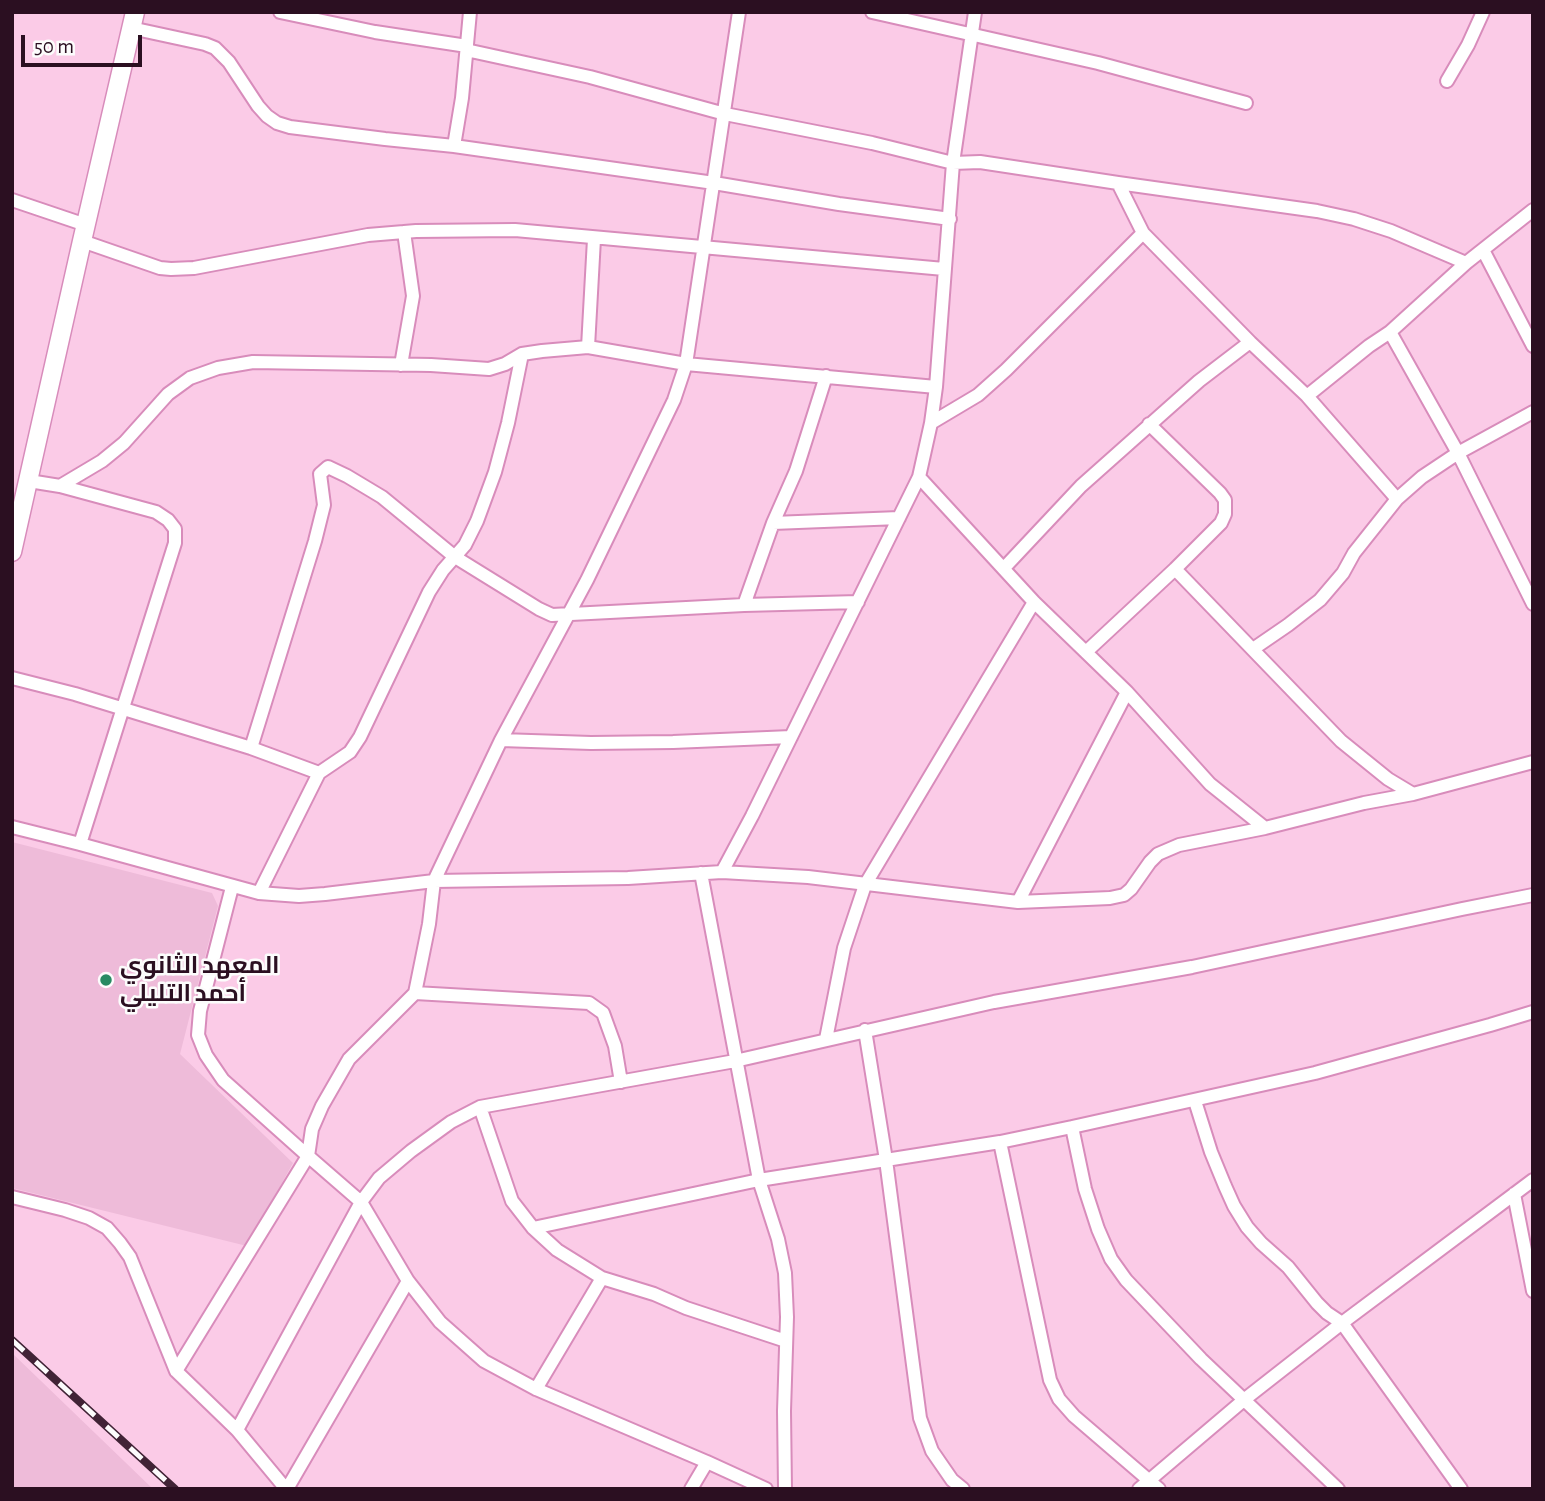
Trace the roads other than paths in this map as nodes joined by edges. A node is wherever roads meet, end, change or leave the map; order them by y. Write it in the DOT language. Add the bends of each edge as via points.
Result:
graph roads {
  1 [pos="280,12"];
  2 [pos="470,12"];
  3 [pos="739,12"];
  4 [pos="872,12"];
  5 [pos="975,12"];
  6 [pos="1483,12"];
  7 [pos="133,20"];
  8 [pos="971,34"];
  9 [pos="466,48"];
  10 [pos="1447,81"];
  11 [pos="1246,103"];
  12 [pos="725,114"];
  13 [pos="454,146"];
  14 [pos="953,163"];
  15 [pos="714,183"];
  16 [pos="1118,183"];
  17 [pos="12,200"];
  18 [pos="1533,210"];
  19 [pos="950,219"];
  20 [pos="404,232"];
  21 [pos="84,233"];
  22 [pos="1143,233"];
  23 [pos="594,239"];
  24 [pos="705,248"];
  25 [pos="1483,250"];
  26 [pos="1466,262"];
  27 [pos="944,269"];
  28 [pos="1530,331"];
  29 [pos="1390,332"];
  30 [pos="1250,342"];
  31 [pos="1533,346"];
  32 [pos="588,347"];
  33 [pos="522,354"];
  34 [pos="686,364"];
  35 [pos="401,365"];
  36 [pos="826,376"];
  37 [pos="936,387"];
  38 [pos="1307,396"];
  39 [pos="1533,412"];
  40 [pos="931,423"];
  41 [pos="1149,424"];
  42 [pos="1458,453"];
  43 [pos="919,477"];
  44 [pos="29,481"];
  45 [pos="60,486"];
  46 [pos="1397,499"];
  47 [pos="18,506"];
  48 [pos="899,518"];
  49 [pos="773,523"];
  50 [pos="12,552"];
  51 [pos="455,557"];
  52 [pos="1004,568"];
  53 [pos="1175,569"];
  54 [pos="858,602"];
  55 [pos="1034,602"];
  56 [pos="1533,604"];
  57 [pos="744,605"];
  58 [pos="569,614"];
  59 [pos="1252,649"];
  60 [pos="1086,652"];
  61 [pos="12,678"];
  62 [pos="1127,692"];
  63 [pos="123,709"];
  64 [pos="791,737"];
  65 [pos="501,740"];
  66 [pos="251,748"];
  67 [pos="1533,762"];
  68 [pos="319,773"];
  69 [pos="1413,794"];
  70 [pos="12,827"];
  71 [pos="1265,828"];
  72 [pos="80,844"];
  73 [pos="722,872"];
  74 [pos="701,873"];
  75 [pos="434,881"];
  76 [pos="865,885"];
  77 [pos="232,887"];
  78 [pos="258,894"];
  79 [pos="1533,895"];
  80 [pos="1018,902"];
  81 [pos="415,993"];
  82 [pos="1533,1012"];
  83 [pos="865,1031"];
  84 [pos="826,1039"];
  85 [pos="735,1061"];
  86 [pos="621,1082"];
  87 [pos="1195,1101"];
  88 [pos="480,1107"];
  89 [pos="1072,1127"];
  90 [pos="1000,1142"];
  91 [pos="309,1156"];
  92 [pos="886,1160"];
  93 [pos="1533,1180"];
  94 [pos="759,1181"];
  95 [pos="1514,1194"];
  96 [pos="12,1197"];
  97 [pos="361,1202"];
  98 [pos="533,1228"];
  99 [pos="602,1278"];
  100 [pos="408,1281"];
  101 [pos="1533,1291"];
  102 [pos="1342,1323"];
  103 [pos="786,1341"];
  104 [pos="176,1371"];
  105 [pos="536,1389"];
  106 [pos="1245,1399"];
  107 [pos="237,1430"];
  108 [pos="707,1462"];
  109 [pos="1149,1486"];
  110 [pos="287,1489"];
  111 [pos="691,1489"];
  112 [pos="766,1489"];
  113 [pos="785,1489"];
  114 [pos="963,1489"];
  115 [pos="1338,1489"];
  116 [pos="1461,1489"];
  1 -- 9 [label="street"];
  2 -- 9 [label="street"];
  3 -- 12 [label="street"];
  4 -- 8 [label="street"];
  5 -- 8 [label="street"];
  6 -- 10 [label="street"];
  7 -- 13 [label="street" via="215,48 258,106 277,123"];
  7 -- 21 [label="street"];
  8 -- 11 [label="street"];
  8 -- 14 [label="street"];
  9 -- 12 [label="street"];
  9 -- 13 [label="street"];
  12 -- 14 [label="street"];
  12 -- 15 [label="street"];
  13 -- 15 [label="street"];
  14 -- 16 [label="street" via="980,162"];
  14 -- 19 [label="street"];
  15 -- 19 [label="street"];
  15 -- 24 [label="street"];
  16 -- 22 [label="street"];
  16 -- 26 [label="street" via="1354,219"];
  17 -- 21 [label="street"];
  18 -- 25 [label="street"];
  19 -- 27 [label="street"];
  20 -- 21 [label="street" via="171,269"];
  20 -- 23 [label="street" via="515,230"];
  20 -- 35 [label="street" via="413,296"];
  21 -- 44 [label="street"];
  22 -- 30 [label="street"];
  22 -- 40 [label="street" via="1006,370 978,395"];
  23 -- 24 [label="street"];
  23 -- 32 [label="street"];
  24 -- 27 [label="street"];
  24 -- 34 [label="street"];
  25 -- 26 [label="street"];
  25 -- 28 [label="street"];
  26 -- 29 [label="street"];
  27 -- 37 [label="street"];
  28 -- 31 [label="street"];
  29 -- 38 [label="street"];
  29 -- 42 [label="street"];
  30 -- 38 [label="street"];
  30 -- 41 [label="street"];
  32 -- 33 [label="street"];
  32 -- 34 [label="street"];
  33 -- 35 [label="street" via="489,369"];
  33 -- 51 [label="street" via="495,472 477,522"];
  34 -- 36 [label="street"];
  34 -- 58 [label="street" via="674,400"];
  35 -- 45 [label="street" via="253,362 218,368 190,378 124,443"];
  36 -- 37 [label="street"];
  36 -- 49 [label="street" via="796,471"];
  37 -- 40 [label="street"];
  38 -- 46 [label="street"];
  39 -- 42 [label="street"];
  40 -- 43 [label="street"];
  41 -- 52 [label="street" via="1081,486"];
  41 -- 53 [label="street" via="1225,500 1221,523"];
  42 -- 46 [label="street"];
  42 -- 56 [label="street"];
  43 -- 48 [label="street"];
  43 -- 52 [label="street"];
  44 -- 45 [label="street"];
  44 -- 47 [label="street"];
  45 -- 63 [label="street" via="156,512 175,529 175,543"];
  46 -- 59 [label="street" via="1320,600"];
  47 -- 50 [label="street"];
  48 -- 49 [label="street"];
  48 -- 54 [label="street"];
  49 -- 57 [label="street"];
  51 -- 58 [label="street" via="539,609 552,615"];
  51 -- 66 [label="street" via="382,497 328,467 322,471 324,505 315,541"];
  51 -- 68 [label="street" via="429,592 360,737 350,752"];
  52 -- 55 [label="street"];
  53 -- 59 [label="street"];
  53 -- 60 [label="street"];
  54 -- 57 [label="street"];
  54 -- 64 [label="street"];
  55 -- 60 [label="street"];
  55 -- 76 [label="street"];
  57 -- 58 [label="street"];
  58 -- 65 [label="street"];
  59 -- 69 [label="street" via="1342,741"];
  60 -- 62 [label="street"];
  61 -- 63 [label="street"];
  62 -- 71 [label="street" via="1210,784"];
  62 -- 80 [label="street"];
  63 -- 66 [label="street"];
  63 -- 72 [label="street"];
  64 -- 65 [label="street" via="591,743"];
  64 -- 73 [label="street"];
  65 -- 75 [label="street"];
  66 -- 68 [label="street"];
  67 -- 69 [label="street"];
  68 -- 78 [label="street"];
  69 -- 71 [label="street"];
  70 -- 72 [label="street"];
  71 -- 80 [label="street" via="1167,849 1150,862 1131,889 1117,897"];
  72 -- 77 [label="street"];
  73 -- 74 [label="street"];
  73 -- 76 [label="street"];
  74 -- 75 [label="street"];
  74 -- 85 [label="street"];
  75 -- 78 [label="street" via="299,896"];
  75 -- 81 [label="street"];
  76 -- 80 [label="street"];
  76 -- 84 [label="street" via="844,947"];
  77 -- 78 [label="street"];
  77 -- 91 [label="street" via="198,1035 223,1080"];
  79 -- 83 [label="street"];
  81 -- 86 [label="street" via="589,1003 603,1013"];
  81 -- 91 [label="street" via="349,1059 312,1129"];
  82 -- 87 [label="street"];
  83 -- 84 [label="street"];
  83 -- 92 [label="street"];
  84 -- 85 [label="street"];
  85 -- 86 [label="street"];
  85 -- 94 [label="street"];
  86 -- 88 [label="street"];
  87 -- 89 [label="street"];
  87 -- 102 [label="street" via="1225,1186 1247,1227 1317,1303"];
  88 -- 97 [label="street" via="411,1151 379,1178"];
  88 -- 98 [label="street" via="512,1201"];
  89 -- 90 [label="street"];
  89 -- 106 [label="street" via="1085,1189 1111,1259 1158,1316"];
  90 -- 92 [label="street"];
  90 -- 109 [label="street" via="1050,1380 1074,1416"];
  91 -- 97 [label="street"];
  91 -- 104 [label="street"];
  92 -- 94 [label="street"];
  92 -- 114 [label="street" via="920,1418 932,1451"];
  93 -- 95 [label="street"];
  94 -- 98 [label="street"];
  94 -- 103 [label="street" via="785,1273"];
  95 -- 101 [label="street"];
  95 -- 102 [label="street"];
  96 -- 104 [label="street" via="65,1210 107,1228 130,1256"];
  97 -- 100 [label="street"];
  97 -- 107 [label="street"];
  98 -- 99 [label="street" via="557,1250"];
  99 -- 103 [label="street"];
  99 -- 105 [label="street"];
  100 -- 105 [label="street" via="440,1322 484,1361"];
  100 -- 110 [label="street"];
  102 -- 106 [label="street"];
  102 -- 116 [label="street"];
  103 -- 113 [label="street"];
  104 -- 107 [label="street"];
  105 -- 108 [label="street"];
  106 -- 109 [label="street"];
  106 -- 115 [label="street"];
  107 -- 110 [label="street"];
  108 -- 111 [label="street"];
  108 -- 112 [label="street"];
}
